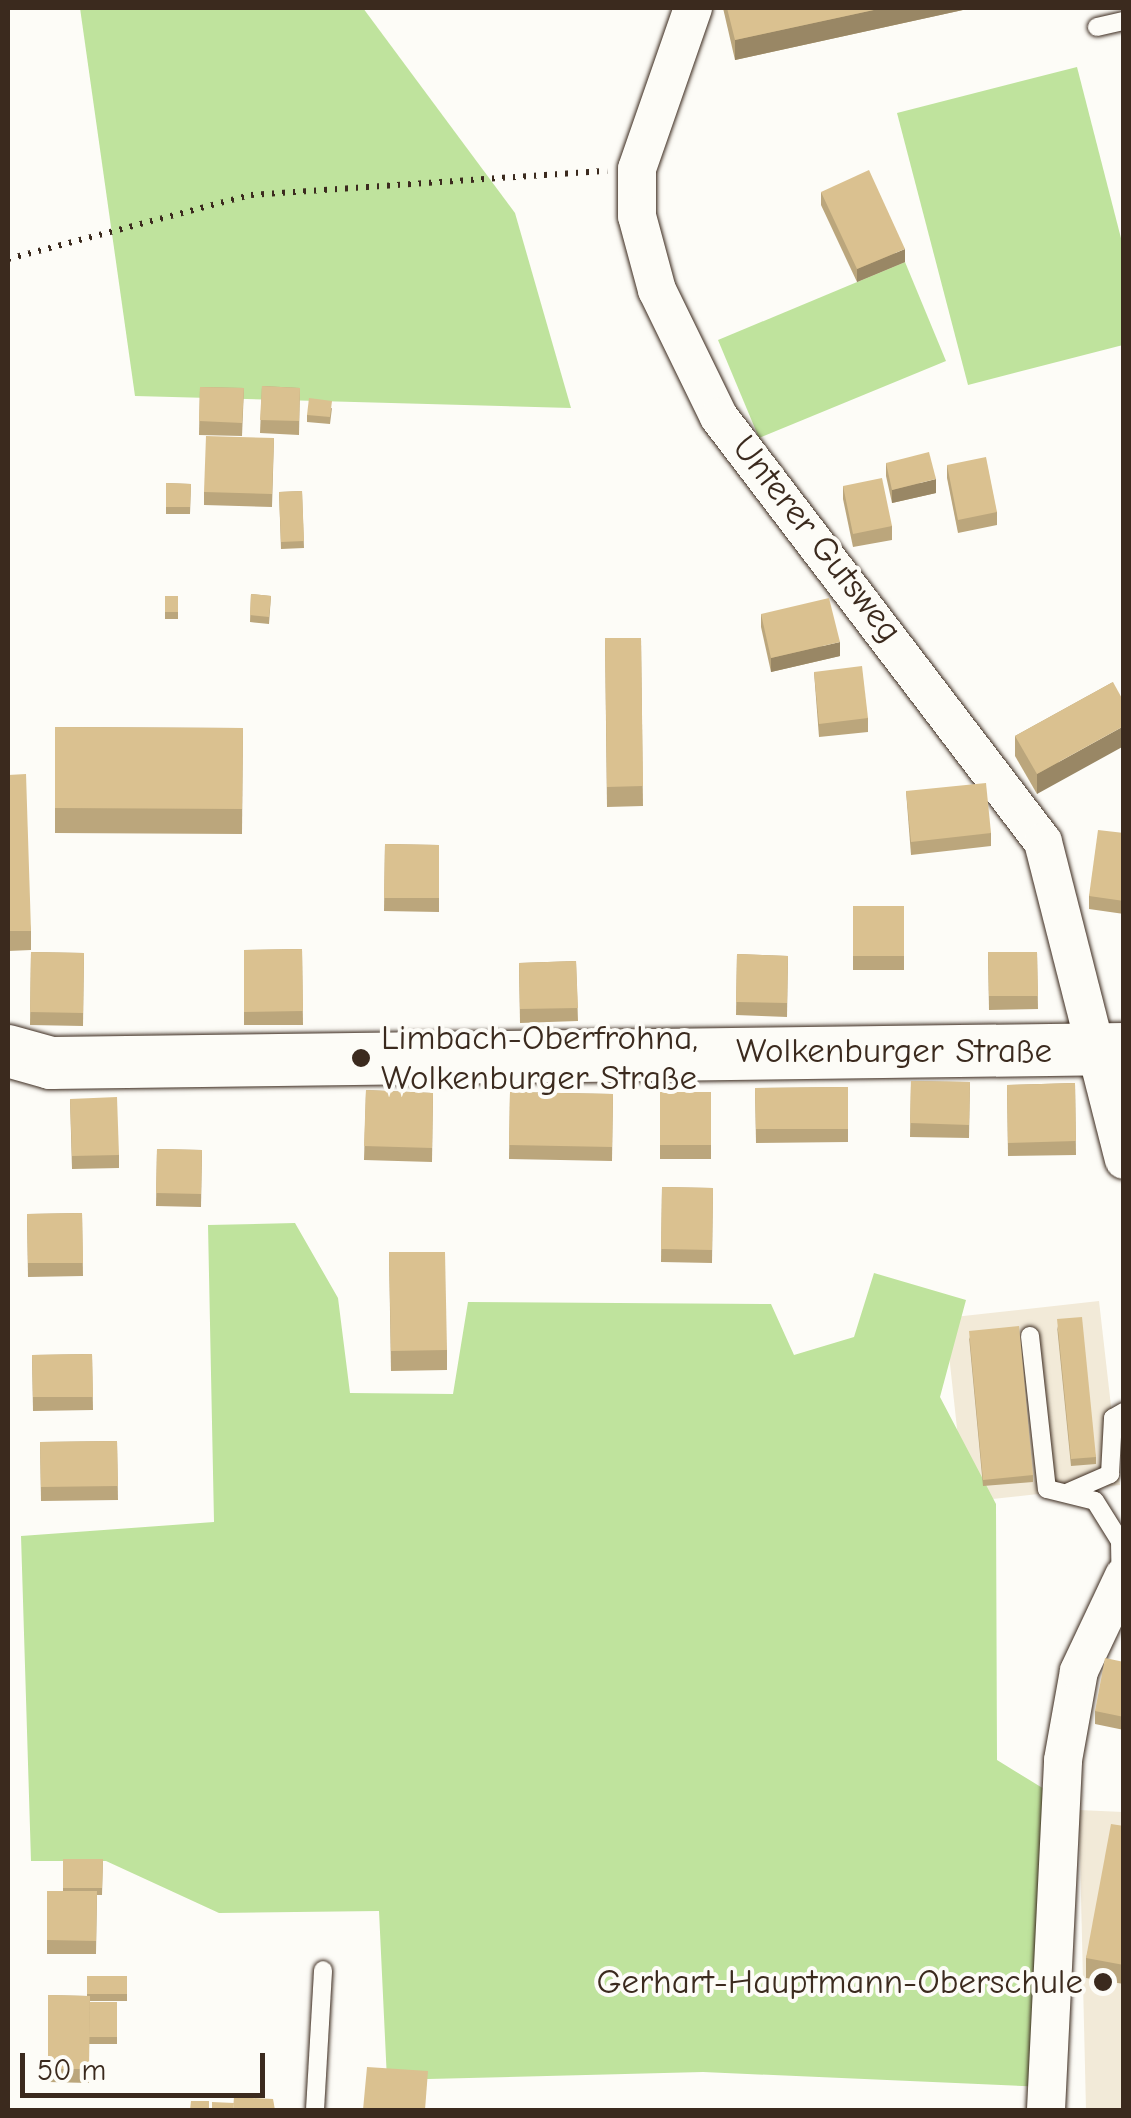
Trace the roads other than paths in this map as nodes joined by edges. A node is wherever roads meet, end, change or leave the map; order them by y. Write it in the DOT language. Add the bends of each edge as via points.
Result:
graph roads {
  1 [pos="693,8"];
  2 [pos="1124,21"];
  3 [pos="1097,27"];
  4 [pos="1109,1050"];
  5 [pos="8,1051"];
  6 [pos="1124,1160"];
  7 [pos="1030,1336"];
  8 [pos="1124,1412"];
  9 [pos="1065,1493"];
  10 [pos="1122,1578"];
  11 [pos="324,1970"];
  12 [pos="314,2110"];
  13 [pos="1046,2110"];
  1 -- 4 [label="street, Unterer Gutsweg" via="637,169 637,216 657,290 719,417 1043,842"];
  2 -- 3 [label="lane"];
  4 -- 5 [label="main road, Wolkenburger Straße" via="51,1063"];
  4 -- 6 [label="street, Unterer Gutsweg"];
  7 -- 9 [label="lane" via="1047,1489"];
  8 -- 9 [label="lane" via="1114,1418 1110,1474"];
  9 -- 10 [label="lane" via="1095,1501 1120,1541"];
  10 -- 13 [label="street" via="1080,1671 1062,1760"];
  11 -- 12 [label="lane"];
}
